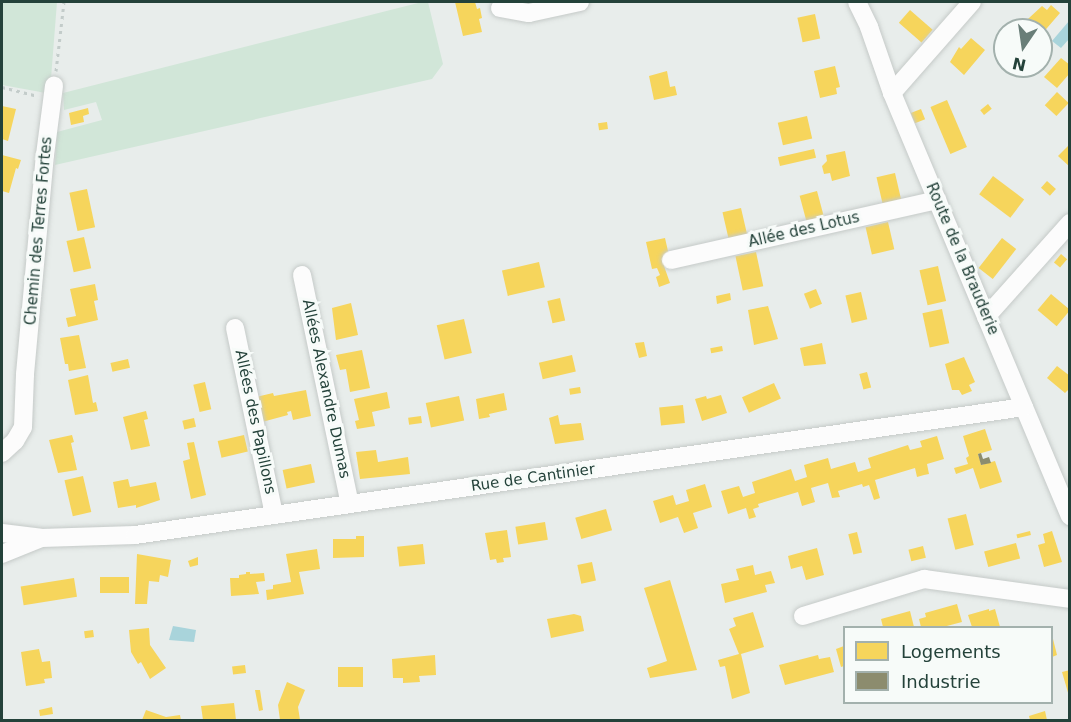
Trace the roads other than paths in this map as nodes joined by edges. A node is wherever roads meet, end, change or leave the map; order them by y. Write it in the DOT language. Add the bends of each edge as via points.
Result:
graph roads {
  1 [pos="579,2"];
  2 [pos="857,2"];
  3 [pos="972,2"];
  4 [pos="500,8"];
  5 [pos="54,93"];
  6 [pos="892,93"];
  7 [pos="937,200"];
  8 [pos="1070,223"];
  9 [pos="671,260"];
  10 [pos="302,275"];
  11 [pos="986,317"];
  12 [pos="235,328"];
  13 [pos="1024,407"];
  14 [pos="2,453"];
  15 [pos="350,504"];
  16 [pos="274,515"];
  17 [pos="1070,516"];
  18 [pos="2,532"];
  19 [pos="41,538"];
  20 [pos="2,554"];
  21 [pos="1070,599"];
  22 [pos="803,615"];
  1 -- 4 [label="street" via="529,13"];
  2 -- 6 [label="street, Route de la Brauderie"];
  3 -- 6 [label="street"];
  5 -- 14 [label="street, Chemin des Terres Fortes" via="45,155 23,427"];
  6 -- 7 [label="street, Route de la Brauderie"];
  7 -- 9 [label="street, Allée des Lotus"];
  7 -- 11 [label="street, Route de la Brauderie"];
  8 -- 11 [label="street"];
  10 -- 15 [label="street, Allées Alexandre Dumas"];
  11 -- 13 [label="street, Route de la Brauderie"];
  12 -- 16 [label="street, Allées des Papillons"];
  13 -- 15 [label="street, Rue de Cantinier"];
  13 -- 17 [label="street, Route de la Brauderie"];
  15 -- 16 [label="street, Rue de Cantinier"];
  16 -- 19 [label="street, Rue de Cantinier" via="135,535"];
  18 -- 19 [label="street, Rue de Cantinier"];
  19 -- 20 [label="street, Rue de Cantinier"];
  21 -- 22 [label="street" via="924,579"];
}
